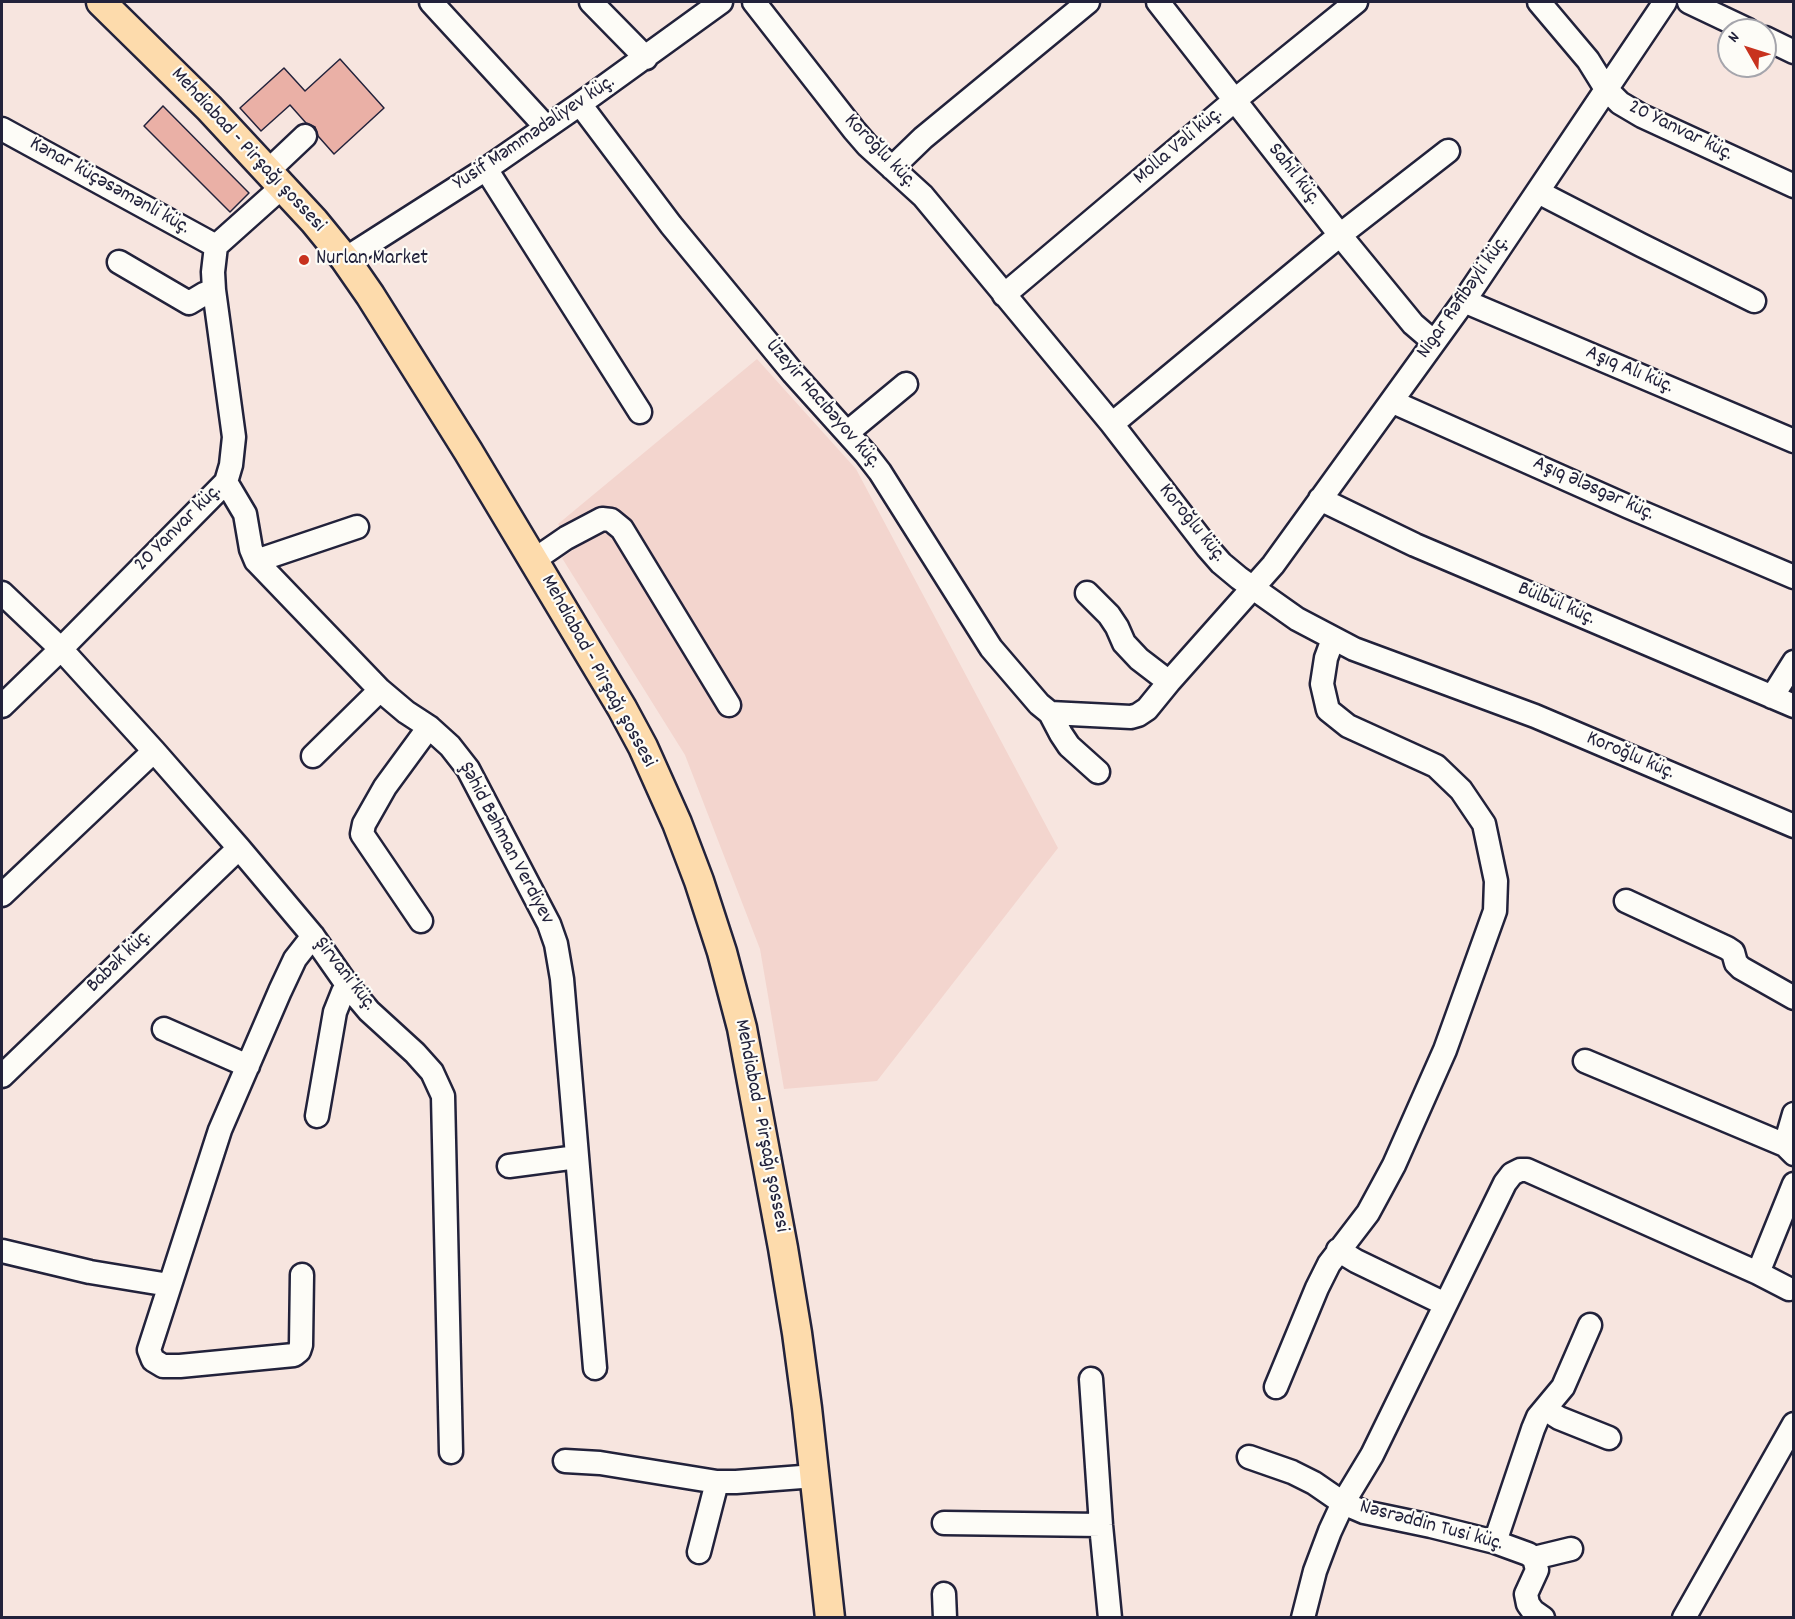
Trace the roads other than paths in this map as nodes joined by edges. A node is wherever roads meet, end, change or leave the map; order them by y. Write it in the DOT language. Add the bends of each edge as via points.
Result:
graph roads {
  1 [pos="101,2"];
  2 [pos="431,2"];
  3 [pos="591,2"];
  4 [pos="721,2"];
  5 [pos="754,2"];
  6 [pos="1088,2"];
  7 [pos="1158,2"];
  8 [pos="1356,2"];
  9 [pos="1539,2"];
  10 [pos="1665,2"];
  11 [pos="1689,2"];
  12 [pos="1723,18"];
  13 [pos="1777,44"];
  14 [pos="1794,52"];
  15 [pos="646,58"];
  16 [pos="1606,89"];
  17 [pos="1235,100"];
  18 [pos="580,105"];
  19 [pos="546,127"];
  20 [pos="2,129"];
  21 [pos="305,136"];
  22 [pos="1448,151"];
  23 [pos="892,168"];
  24 [pos="486,169"];
  25 [pos="275,179"];
  26 [pos="1794,186"];
  27 [pos="1538,192"];
  28 [pos="1340,235"];
  29 [pos="216,246"];
  30 [pos="345,259"];
  31 [pos="119,262"];
  32 [pos="214,290"];
  33 [pos="1004,294"];
  34 [pos="1464,301"];
  35 [pos="1754,301"];
  36 [pos="1434,342"];
  37 [pos="906,384"];
  38 [pos="1393,402"];
  39 [pos="640,412"];
  40 [pos="1112,424"];
  41 [pos="848,432"];
  42 [pos="1794,441"];
  43 [pos="226,482"];
  44 [pos="1320,499"];
  45 [pos="357,527"];
  46 [pos="534,560"];
  47 [pos="256,561"];
  48 [pos="1794,577"];
  49 [pos="1254,587"];
  50 [pos="2,593"];
  51 [pos="1087,593"];
  52 [pos="1333,639"];
  53 [pos="61,649"];
  54 [pos="1794,662"];
  55 [pos="1169,682"];
  56 [pos="380,690"];
  57 [pos="1772,697"];
  58 [pos="729,705"];
  59 [pos="2,706"];
  60 [pos="1794,706"];
  61 [pos="1050,713"];
  62 [pos="429,727"];
  63 [pos="154,751"];
  64 [pos="313,756"];
  65 [pos="1098,772"];
  66 [pos="1794,826"];
  67 [pos="239,848"];
  68 [pos="2,895"];
  69 [pos="1626,901"];
  70 [pos="421,921"];
  71 [pos="313,936"];
  72 [pos="348,986"];
  73 [pos="1794,998"];
  74 [pos="164,1029"];
  75 [pos="1585,1061"];
  76 [pos="248,1066"];
  77 [pos="2,1076"];
  78 [pos="1794,1114"];
  79 [pos="317,1116"];
  80 [pos="1789,1150"];
  81 [pos="577,1157"];
  82 [pos="509,1166"];
  83 [pos="1794,1184"];
  84 [pos="1338,1250"];
  85 [pos="2,1251"];
  86 [pos="1758,1273"];
  87 [pos="302,1275"];
  88 [pos="169,1285"];
  89 [pos="1789,1289"];
  90 [pos="1445,1304"];
  91 [pos="1590,1325"];
  92 [pos="595,1368"];
  93 [pos="1091,1379"];
  94 [pos="1276,1387"];
  95 [pos="1545,1409"];
  96 [pos="1794,1424"];
  97 [pos="1609,1438"];
  98 [pos="451,1452"];
  99 [pos="1249,1457"];
  100 [pos="565,1461"];
  101 [pos="815,1476"];
  102 [pos="717,1482"];
  103 [pos="1343,1503"];
  104 [pos="944,1523"];
  105 [pos="1101,1525"];
  106 [pos="1495,1542"];
  107 [pos="1570,1549"];
  108 [pos="699,1552"];
  109 [pos="1534,1558"];
  110 [pos="944,1594"];
  111 [pos="830,1617"];
  112 [pos="945,1617"];
  113 [pos="1110,1617"];
  114 [pos="1303,1617"];
  115 [pos="1543,1617"];
  116 [pos="1684,1617"];
  1 -- 25 [label="main road, Mehdiabad - Pirşağı şossesi"];
  2 -- 19 [label="street"];
  3 -- 15 [label="street"];
  4 -- 15 [label="street, Yusif Məmmədəliyev küç."];
  5 -- 23 [label="street, Koroğlu küç." via="854,130"];
  6 -- 23 [label="street"];
  7 -- 17 [label="street, Sahil küç."];
  8 -- 17 [label="street, Molla Vəli küç."];
  9 -- 16 [label="street, 20 Yanvar küç." via="1588,60"];
  10 -- 16 [label="street, Nigar Rəfibəyli küç."];
  11 -- 12 [label="street"];
  13 -- 14 [label="street"];
  15 -- 18 [label="street, Yusif Məmmədəliyev küç."];
  16 -- 26 [label="street, 20 Yanvar küç." via="1642,116"];
  16 -- 27 [label="street, Nigar Rəfibəyli küç."];
  17 -- 28 [label="street, Sahil küç."];
  17 -- 33 [label="street, Molla Vəli küç."];
  18 -- 19 [label="street, Yusif Məmmədəliyev küç."];
  18 -- 41 [label="street, Üzeyir Hacıbəyov küç." via="671,225 793,373"];
  19 -- 24 [label="street, Yusif Məmmədəliyev küç."];
  20 -- 29 [label="street, Kənar küçəsəmənli küç."];
  21 -- 25 [label="street"];
  22 -- 28 [label="street"];
  23 -- 33 [label="street, Koroğlu küç." via="923,196"];
  24 -- 30 [label="street, Yusif Məmmədəliyev küç."];
  24 -- 39 [label="street"];
  25 -- 29 [label="street"];
  25 -- 30 [label="main road, Mehdiabad - Pirşağı şossesi"];
  27 -- 34 [label="street, Nigar Rəfibəyli küç."];
  27 -- 35 [label="street"];
  28 -- 36 [label="street, Sahil küç." via="1413,324"];
  28 -- 40 [label="street"];
  29 -- 32 [label="street, 20 Yanvar küç."];
  30 -- 46 [label="main road, Mehdiabad - Pirşağı şossesi"];
  31 -- 32 [label="street" via="189,303"];
  32 -- 43 [label="street, 20 Yanvar küç." via="234,437"];
  33 -- 40 [label="street, Koroğlu küç."];
  34 -- 36 [label="street, Nigar Rəfibəyli küç."];
  34 -- 42 [label="street, Aşıq Alı küç."];
  36 -- 38 [label="street, Nigar Rəfibəyli küç."];
  37 -- 41 [label="street"];
  38 -- 44 [label="street, Nigar Rəfibəyli küç."];
  38 -- 48 [label="street, Aşıq Ələsgər küç."];
  40 -- 49 [label="street, Koroğlu küç." via="1221,562"];
  41 -- 61 [label="street, Üzeyir Hacıbəyov küç." via="880,472 991,648"];
  43 -- 47 [label="street" via="245,514"];
  43 -- 53 [label="street, 20 Yanvar küç."];
  44 -- 49 [label="street, Nigar Rəfibəyli küç."];
  44 -- 57 [label="street, Bülbül küç." via="1415,545"];
  45 -- 47 [label="street"];
  46 -- 58 [label="street" via="575,533 602,519 611,520 622,529"];
  46 -- 101 [label="main road, Mehdiabad - Pirşağı şossesi" via="643,747 692,862 723,952 742,1028 783,1248"];
  47 -- 56 [label="street, Şəhid Bəhman Verdiyev"];
  49 -- 52 [label="street, Koroğlu küç." via="1297,620"];
  49 -- 55 [label="street, Nigar Rəfibəyli küç."];
  50 -- 53 [label="street, Şirvani küç."];
  51 -- 55 [label="street" via="1109,615 1124,643"];
  52 -- 66 [label="street, Koroğlu küç." via="1535,717"];
  52 -- 84 [label="street" via="1322,684 1328,710 1348,726 1436,766 1461,789 1484,824 1496,881 1496,911 1445,1050 1384,1186"];
  53 -- 59 [label="street, 20 Yanvar küç."];
  53 -- 63 [label="street, Şirvani küç."];
  54 -- 57 [label="street"];
  55 -- 61 [label="street, Nigar Rəfibəyli küç." via="1147,709 1131,717"];
  56 -- 62 [label="street, Şəhid Bəhman Verdiyev"];
  56 -- 64 [label="street"];
  57 -- 60 [label="street, Bülbül küç."];
  61 -- 65 [label="street, Üzeyir Hacıbəyov küç." via="1069,746"];
  62 -- 70 [label="street" via="385,787 362,834"];
  62 -- 81 [label="street, Şəhid Bəhman Verdiyev" via="468,769 556,944"];
  63 -- 67 [label="street, Şirvani küç."];
  63 -- 68 [label="street"];
  67 -- 71 [label="street, Şirvani küç."];
  67 -- 77 [label="street, Babək küç."];
  69 -- 73 [label="street" via="1727,948 1741,968"];
  71 -- 72 [label="street, Şirvani küç."];
  71 -- 76 [label="street" via="295,959"];
  72 -- 79 [label="street" via="335,1012"];
  72 -- 98 [label="street, Şirvani küç." via="432,1072 443,1096"];
  74 -- 76 [label="street"];
  75 -- 80 [label="street"];
  76 -- 88 [label="street" via="220,1130"];
  78 -- 80 [label="street"];
  81 -- 82 [label="street"];
  81 -- 92 [label="street, Şəhid Bəhman Verdiyev"];
  83 -- 86 [label="street"];
  84 -- 90 [label="street"];
  84 -- 94 [label="street" via="1317,1288"];
  85 -- 88 [label="street" via="90,1272"];
  86 -- 89 [label="street"];
  86 -- 90 [label="street" via="1520,1170 1505,1183"];
  87 -- 88 [label="street" via="301,1345 294,1355 180,1366 163,1366 153,1360 149,1350"];
  90 -- 103 [label="street" via="1372,1455"];
  91 -- 95 [label="street" via="1563,1387"];
  93 -- 105 [label="street"];
  95 -- 97 [label="street"];
  95 -- 106 [label="street" via="1533,1429"];
  96 -- 116 [label="street"];
  99 -- 103 [label="street" via="1292,1472"];
  100 -- 102 [label="street"];
  101 -- 102 [label="street"];
  101 -- 111 [label="main road, Mehdiabad - Pirşağı şossesi"];
  102 -- 108 [label="street"];
  103 -- 106 [label="street, Nəsrəddin Tusi küç." via="1364,1512"];
  103 -- 114 [label="street, Nəsrəddin Tusi küç." via="1315,1571"];
  104 -- 105 [label="street"];
  105 -- 113 [label="street"];
  106 -- 109 [label="street, Nəsrəddin Tusi küç."];
  107 -- 109 [label="street"];
  109 -- 115 [label="street" via="1537,1570 1526,1594 1533,1611"];
  110 -- 112 [label="street"];
}
